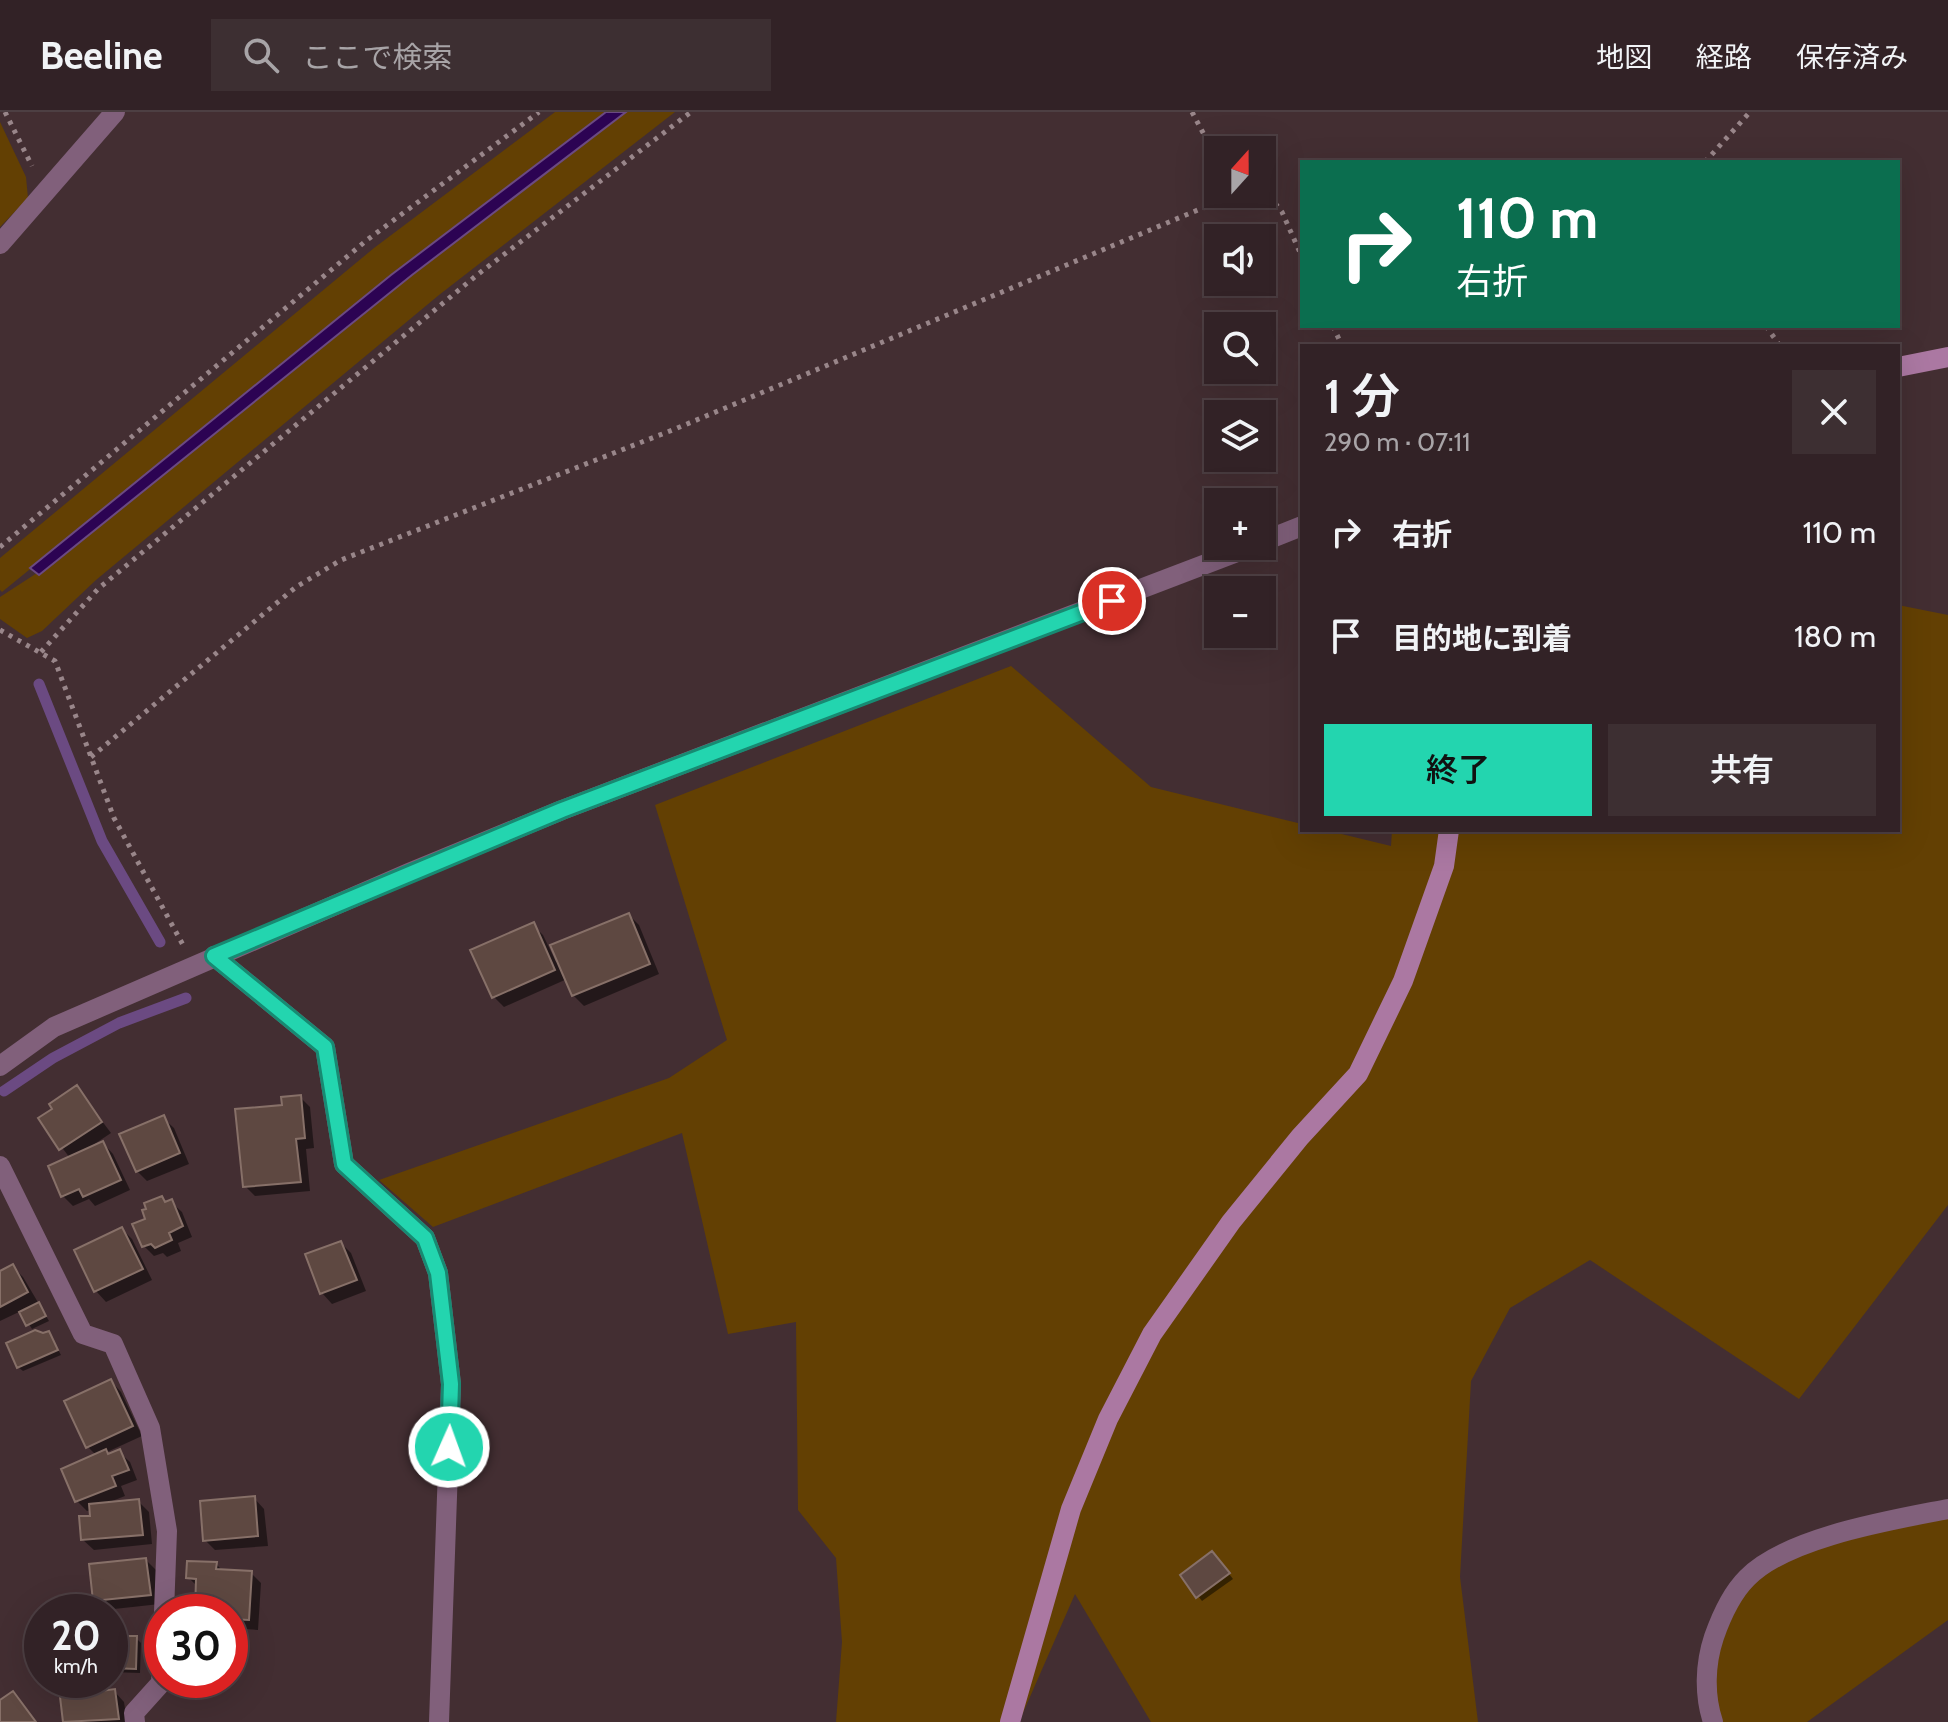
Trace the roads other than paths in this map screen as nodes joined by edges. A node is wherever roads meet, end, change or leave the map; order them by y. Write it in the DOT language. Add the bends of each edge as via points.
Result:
graph roads {
  1 [pos="115,112"];
  2 [pos="0,244"];
  3 [pos="1948,357"];
  4 [pos="1900,367"];
  5 [pos="1300,527"];
  6 [pos="1276,536"];
  7 [pos="1216,560"];
  8 [pos="1449,832"];
  9 [pos="214,956"];
  10 [pos="0,1066"];
  11 [pos="0,1166"];
  12 [pos="1948,1509"];
  13 [pos="165,1594"];
  14 [pos="148,1698"];
  15 [pos="135,1722"];
  16 [pos="439,1722"];
  17 [pos="1010,1722"];
  18 [pos="1713,1722"];
  1 -- 2 [label="street"];
  3 -- 4 [label="street"];
  5 -- 6 [label="street"];
  7 -- 9 [label="street" via="562,810"];
  8 -- 17 [label="street" via="1444,866 1403,981 1358,1074 1231,1222 1152,1334 1108,1419 1071,1509"];
  9 -- 10 [label="street" via="54,1027"];
  9 -- 16 [label="street" via="325,1047 344,1164 425,1238 438,1273 451,1384"];
  11 -- 13 [label="street" via="83,1334 113,1344 150,1428 167,1531"];
  12 -- 18 [label="street" via="1855,1528 1771,1559 1746,1579 1711,1647 1707,1670"];
  14 -- 15 [label="street" via="134,1713"];
}
